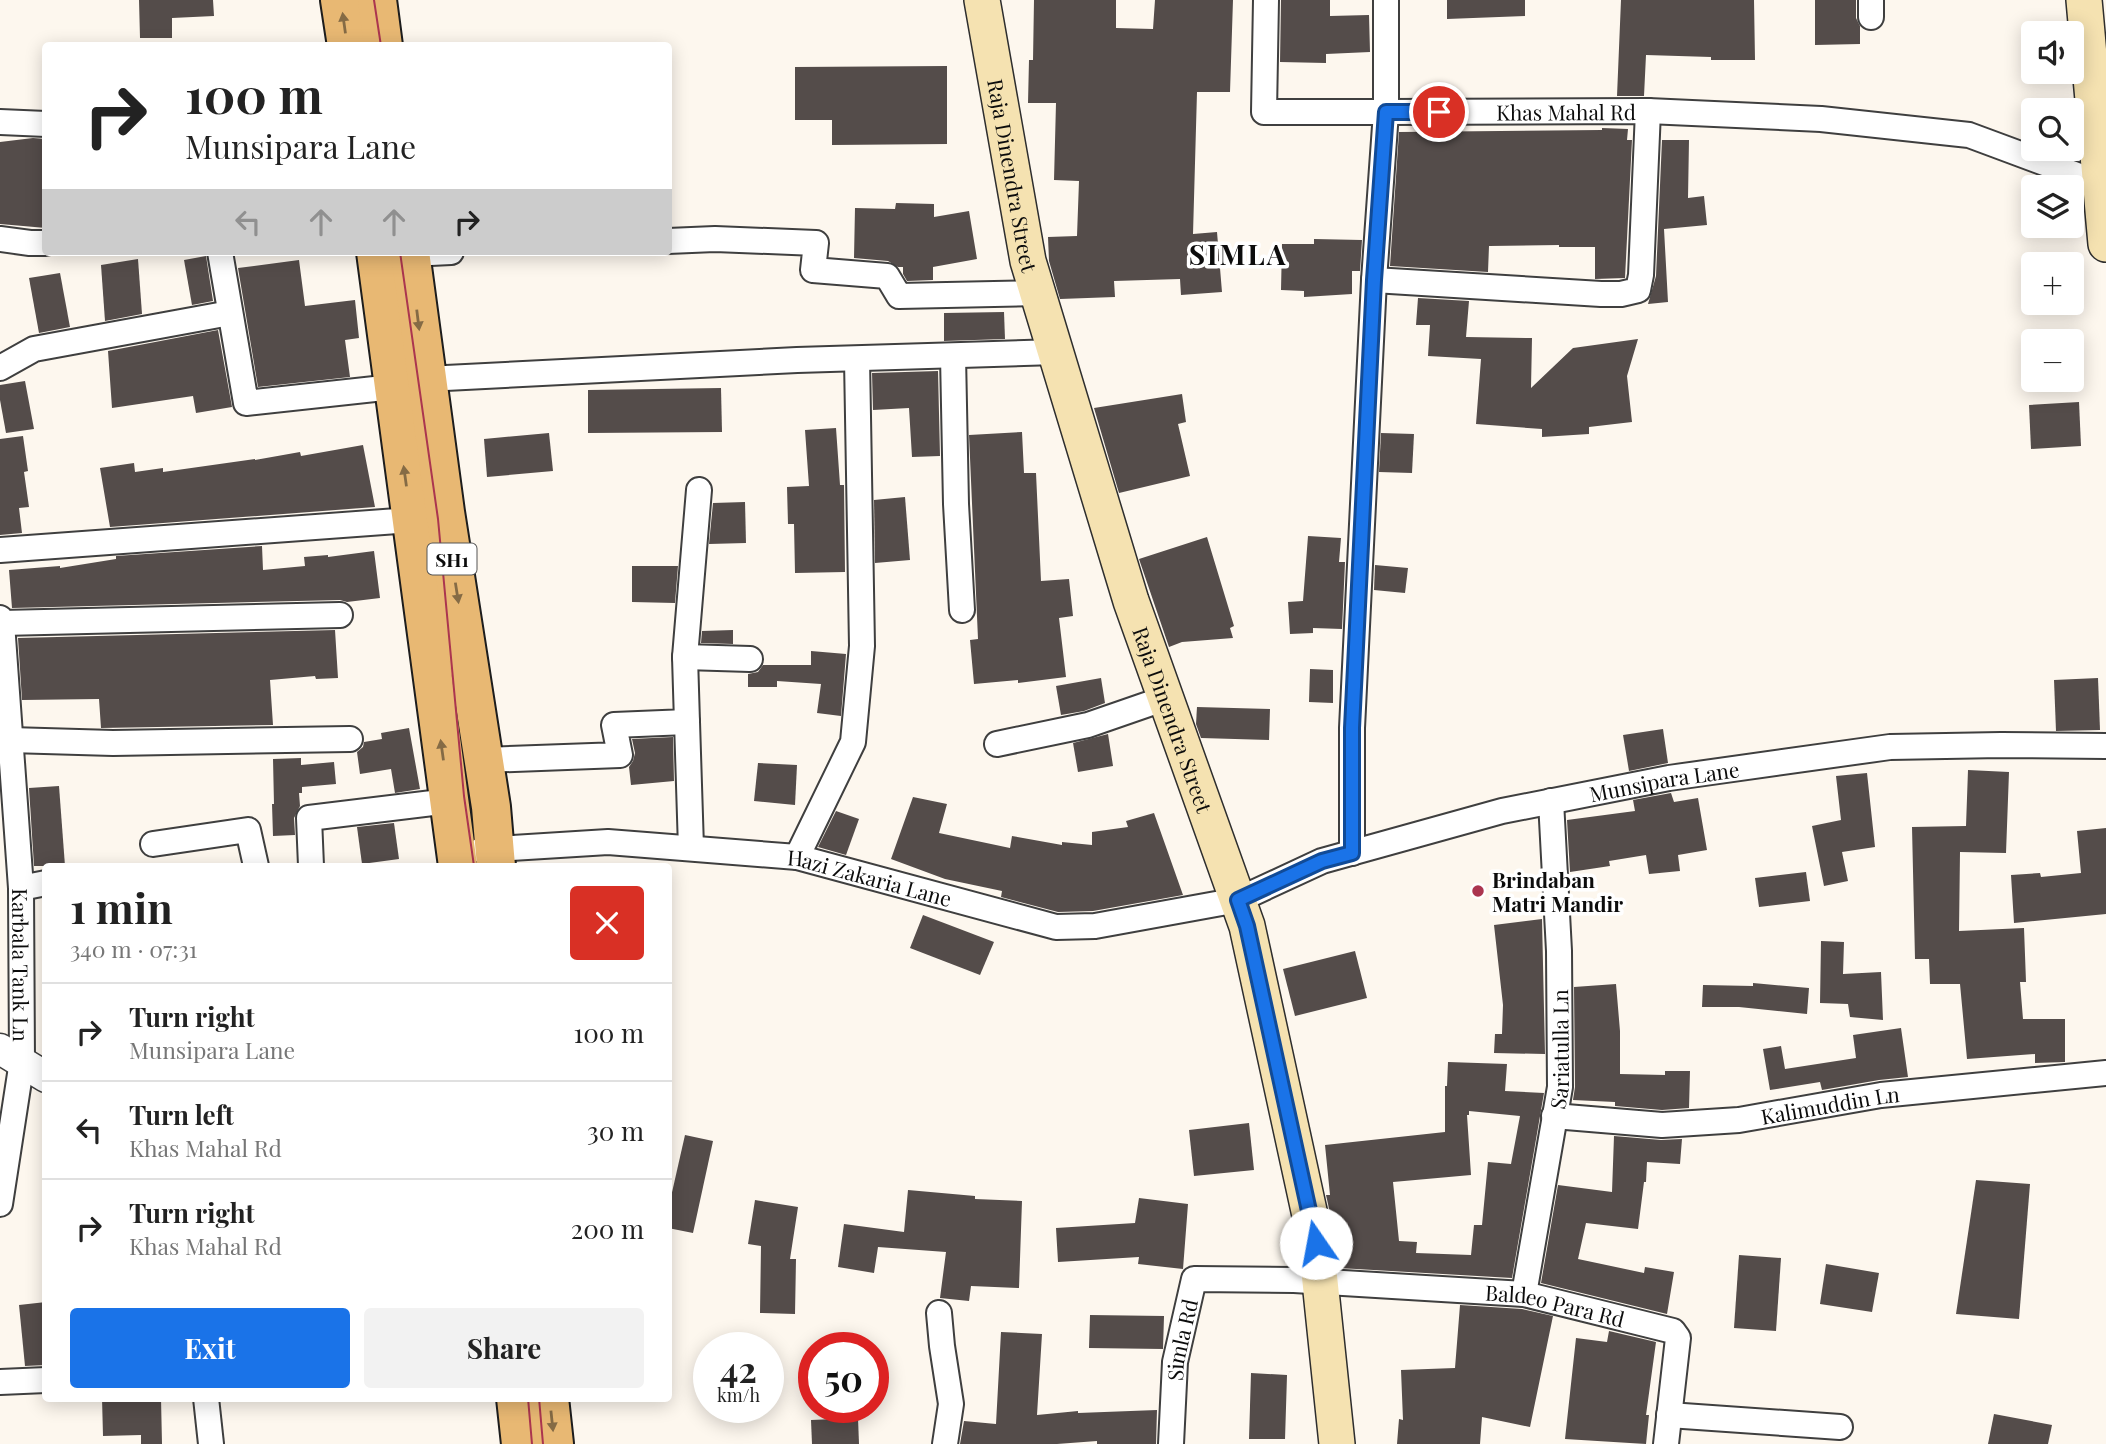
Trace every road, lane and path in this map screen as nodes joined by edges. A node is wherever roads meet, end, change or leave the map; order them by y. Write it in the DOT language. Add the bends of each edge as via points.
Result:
graph roads {
  1 [pos="340,0"];
  2 [pos="377,0"];
  3 [pos="982,0"];
  4 [pos="1266,0"];
  5 [pos="1386,0"];
  6 [pos="2084,0"];
  7 [pos="346,42"];
  8 [pos="382,42"];
  9 [pos="1648,111"];
  10 [pos="1386,112"];
  11 [pos="0,122"];
  12 [pos="42,124"];
  13 [pos="2101,184"];
  14 [pos="0,239"];
  15 [pos="672,241"];
  16 [pos="42,243"];
  17 [pos="2106,244"];
  18 [pos="221,256"];
  19 [pos="399,256"];
  20 [pos="1374,280"];
  21 [pos="1038,293"];
  22 [pos="230,313"];
  23 [pos="1056,352"];
  24 [pos="953,356"];
  25 [pos="857,359"];
  26 [pos="0,368"];
  27 [pos="410,383"];
  28 [pos="699,490"];
  29 [pos="411,520"];
  30 [pos="0,550"];
  31 [pos="962,610"];
  32 [pos="340,615"];
  33 [pos="1,621"];
  34 [pos="685,657"];
  35 [pos="750,659"];
  36 [pos="1166,698"];
  37 [pos="687,722"];
  38 [pos="350,738"];
  39 [pos="10,740"];
  40 [pos="997,744"];
  41 [pos="2106,746"];
  42 [pos="484,760"];
  43 [pos="449,801"];
  44 [pos="1551,801"];
  45 [pos="153,844"];
  46 [pos="691,848"];
  47 [pos="1352,853"];
  48 [pos="797,857"];
  49 [pos="495,858"];
  50 [pos="457,859"];
  51 [pos="255,863"];
  52 [pos="311,863"];
  53 [pos="42,884"];
  54 [pos="21,888"];
  55 [pos="1238,900"];
  56 [pos="22,1062"];
  57 [pos="2106,1073"];
  58 [pos="1554,1116"];
  59 [pos="0,1204"];
  60 [pos="1320,1283"];
  61 [pos="1524,1294"];
  62 [pos="939,1313"];
  63 [pos="42,1380"];
  64 [pos="0,1382"];
  65 [pos="206,1402"];
  66 [pos="516,1402"];
  67 [pos="550,1402"];
  68 [pos="1669,1415"];
  69 [pos="1840,1427"];
  70 [pos="211,1444"];
  71 [pos="521,1444"];
  72 [pos="554,1444"];
  73 [pos="945,1444"];
  74 [pos="1171,1444"];
  75 [pos="1337,1444"];
  76 [pos="1666,1444"];
  7 -- 1 [label="main road, one-way"];
  2 -- 8 [label="main road"];
  3 -- 21 [label="main road, Raja Dinendra Street" via="1028,261"];
  4 -- 10 [label="street, Khas Mahal Rd" via="1264,112"];
  5 -- 10 [label="street"];
  6 -- 13 [label="main road"];
  9 -- 10 [label="street, Khas Mahal Rd"];
  9 -- 13 [label="street, Khas Mahal Rd" via="1821,119 1969,135"];
  9 -- 20 [label="street" via="1638,290 1621,295"];
  10 -- 20 [label="street"];
  11 -- 12 [label="street"];
  13 -- 17 [label="main road"];
  14 -- 16 [label="street"];
  15 -- 21 [label="street" via="816,243 813,270 887,276 899,296"];
  18 -- 22 [label="street"];
  19 -- 27 [label="main road, SH1"];
  20 -- 47 [label="street" via="1352,728"];
  21 -- 23 [label="main road, Raja Dinendra Street"];
  22 -- 26 [label="street" via="34,349"];
  22 -- 27 [label="street" via="246,403"];
  23 -- 24 [label="street"];
  23 -- 36 [label="main road, Raja Dinendra Street" via="1131,601"];
  24 -- 25 [label="street"];
  24 -- 31 [label="street"];
  25 -- 27 [label="street"];
  25 -- 48 [label="street" via="862,646 853,742"];
  29 -- 27 [label="main road, SH1, one-way"];
  27 -- 42 [label="main road, SH1, one-way"];
  28 -- 34 [label="street"];
  29 -- 30 [label="street"];
  43 -- 29 [label="main road, SH1, one-way"];
  32 -- 33 [label="street"];
  33 -- 39 [label="street, Karbala Tank Ln"];
  34 -- 35 [label="street"];
  34 -- 37 [label="street"];
  36 -- 40 [label="street" via="1088,725"];
  36 -- 55 [label="main road, Raja Dinendra Street"];
  37 -- 42 [label="street" via="614,725 620,755"];
  37 -- 46 [label="street"];
  38 -- 39 [label="street" via="113,743"];
  39 -- 54 [label="street, Karbala Tank Ln"];
  41 -- 44 [label="street, Munsipara Lane" via="1890,747 1669,778"];
  42 -- 49 [label="main road, SH1"];
  43 -- 50 [label="main road, SH1"];
  43 -- 52 [label="street" via="309,818"];
  44 -- 47 [label="street, Munsipara Lane" via="1502,810"];
  44 -- 58 [label="street, Sariatulla Ln" via="1559,951 1560,1087"];
  45 -- 51 [label="street" via="248,830"];
  46 -- 48 [label="street, Hazi Zakaria Lane"];
  46 -- 49 [label="street, Hazi Zakaria Lane" via="608,842"];
  47 -- 55 [label="street, Munsipara Lane" via="1322,861"];
  48 -- 55 [label="street, Hazi Zakaria Lane" via="1056,927 1095,926"];
  49 -- 50 [label="street, Hazi Zakaria Lane"];
  53 -- 54 [label="street"];
  54 -- 56 [label="street, Karbala Tank Ln"];
  55 -- 60 [label="main road, Raja Dinendra Street" via="1311,1217"];
  56 -- 59 [label="street, Karbala Tank Ln"];
  57 -- 58 [label="street, Kalimuddin Ln" via="1881,1095 1739,1120 1662,1125"];
  58 -- 61 [label="street, Sariatulla Ln"];
  60 -- 61 [label="street, Baldeo Para Rd"];
  60 -- 74 [label="street, Simla Rd" via="1194,1279 1175,1362"];
  60 -- 75 [label="main road, Raja Dinendra Street"];
  61 -- 68 [label="street, Baldeo Para Rd" via="1676,1333"];
  62 -- 73 [label="street" via="951,1404"];
  63 -- 64 [label="street"];
  65 -- 70 [label="street"];
  66 -- 71 [label="main road"];
  67 -- 72 [label="main road, one-way"];
  68 -- 69 [label="street"];
  68 -- 76 [label="street, Baldeo Para Rd"];
}
